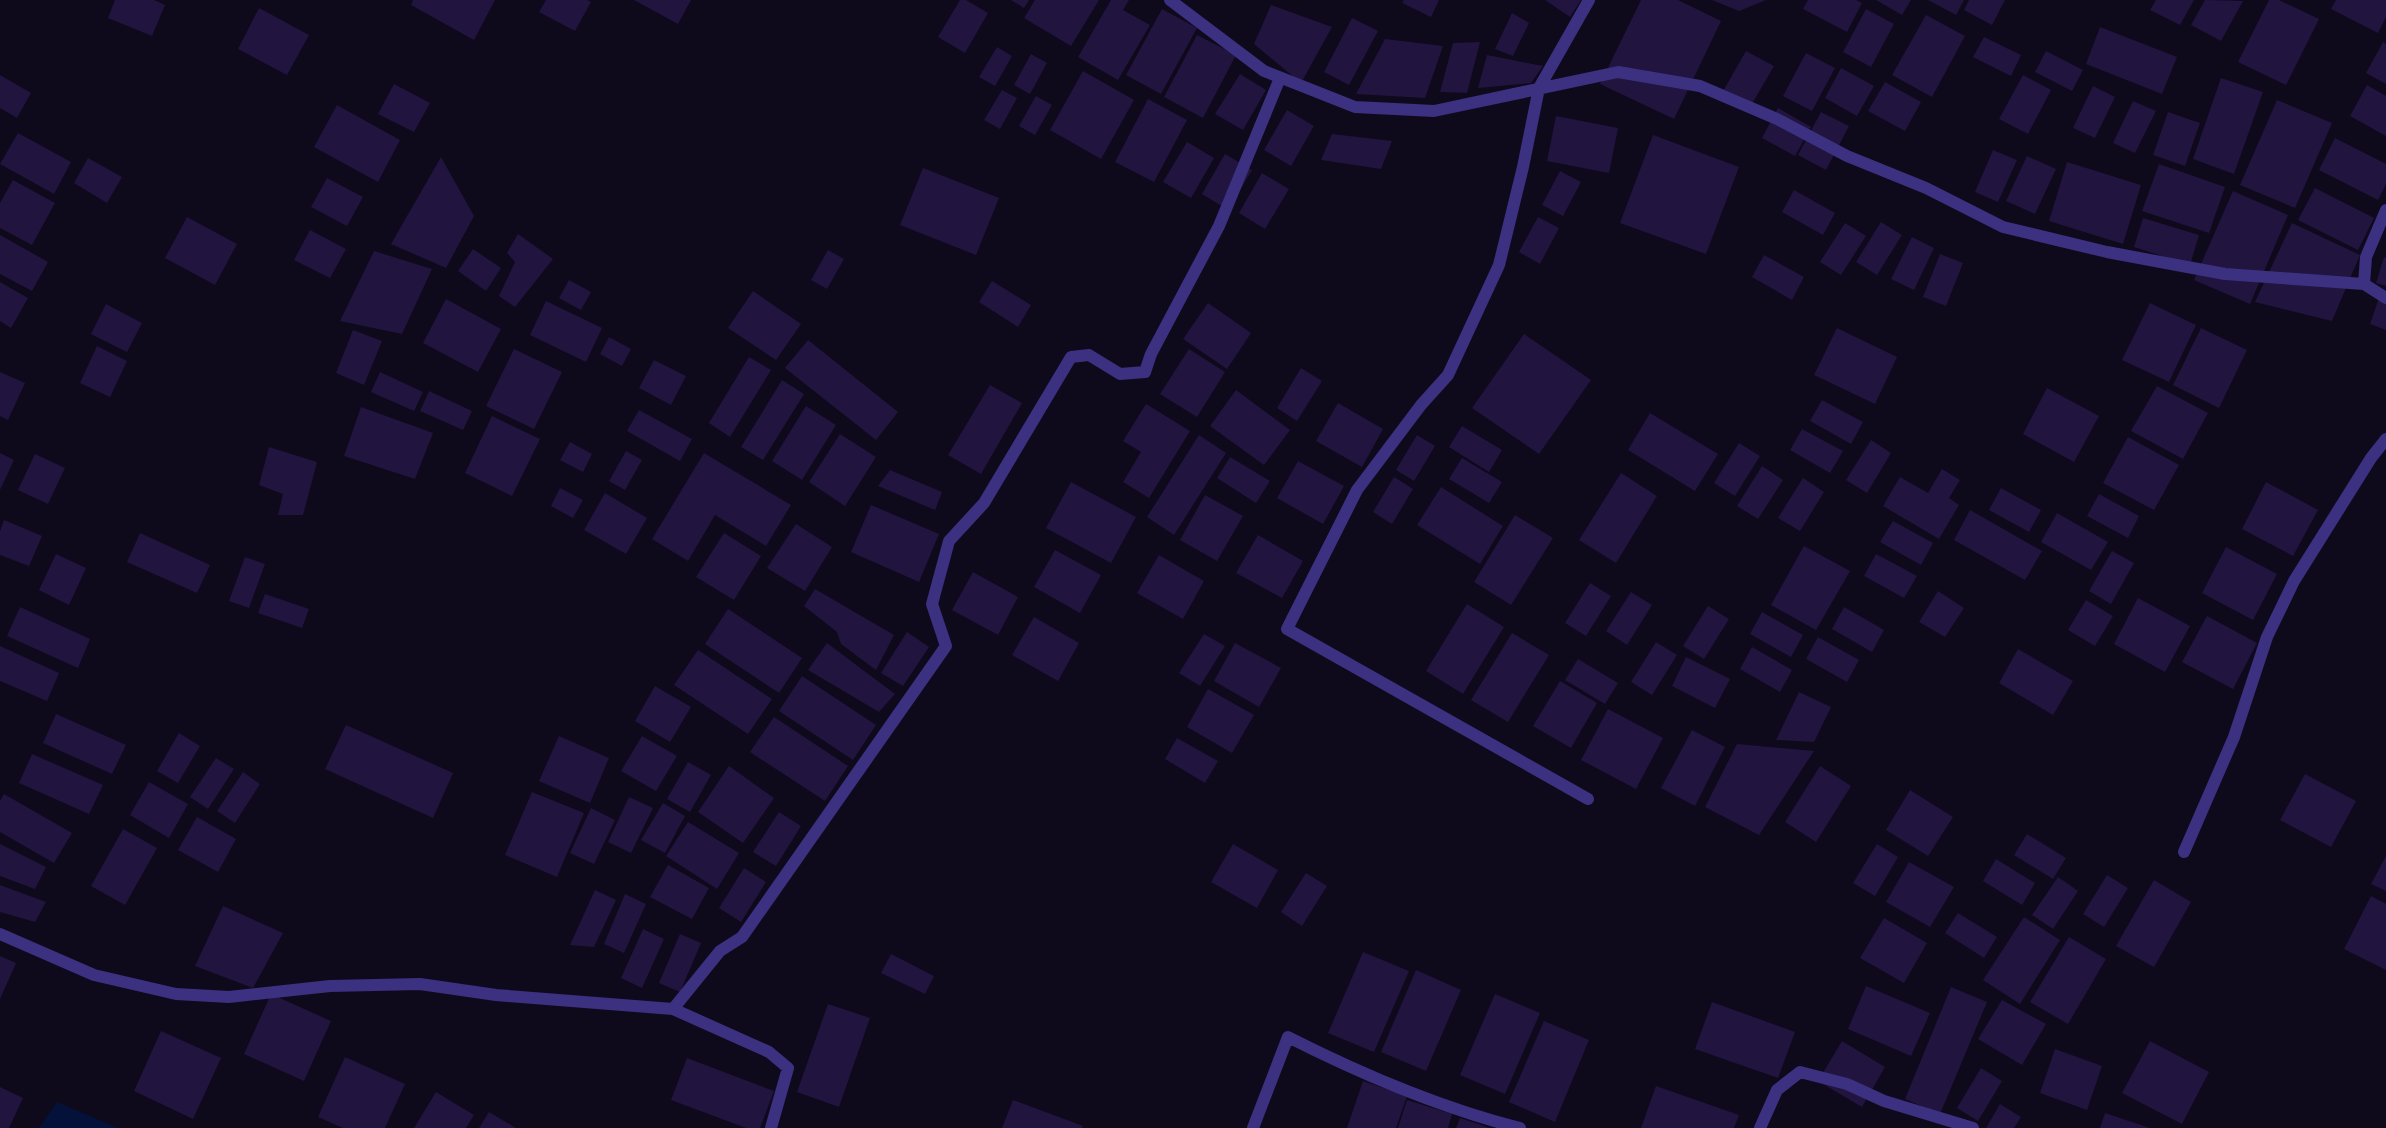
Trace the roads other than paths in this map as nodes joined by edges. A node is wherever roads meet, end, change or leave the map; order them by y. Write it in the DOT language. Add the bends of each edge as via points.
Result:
graph roads {
  1 [pos="1170,0"];
  2 [pos="1589,0"];
  3 [pos="1280,78"];
  4 [pos="1539,88"];
  5 [pos="2386,210"];
  6 [pos="2364,284"];
  7 [pos="2386,298"];
  8 [pos="2386,439"];
  9 [pos="1588,800"];
  10 [pos="2184,852"];
  11 [pos="0,934"];
  12 [pos="673,1009"];
  13 [pos="771,1128"];
  14 [pos="1253,1128"];
  15 [pos="1520,1128"];
  16 [pos="1760,1128"];
  17 [pos="1973,1128"];
  1 -- 3 [label="street" via="1264,71"];
  2 -- 4 [label="street"];
  3 -- 4 [label="street" via="1355,108 1434,111"];
  3 -- 12 [label="street" via="1219,226 1144,372 1120,374 1089,355 1071,357 984,503 949,541 932,604 946,646 742,937 720,951"];
  4 -- 6 [label="street" via="1618,72 1700,86 1777,119 1847,156 1926,188 2003,227 2107,252 2225,274"];
  4 -- 9 [label="street" via="1499,265 1448,375 1421,405 1357,490 1287,629"];
  5 -- 6 [label="street" via="2366,257"];
  6 -- 7 [label="street"];
  8 -- 10 [label="street" via="2294,581 2267,637 2234,737"];
  11 -- 12 [label="street" via="94,975 176,994 229,997 330,986 420,984 496,995"];
  12 -- 13 [label="street" via="769,1052 788,1068"];
  14 -- 15 [label="street" via="1288,1037 1351,1069"];
  16 -- 17 [label="street" via="1777,1090 1800,1072 1847,1084 1884,1102"];
}
